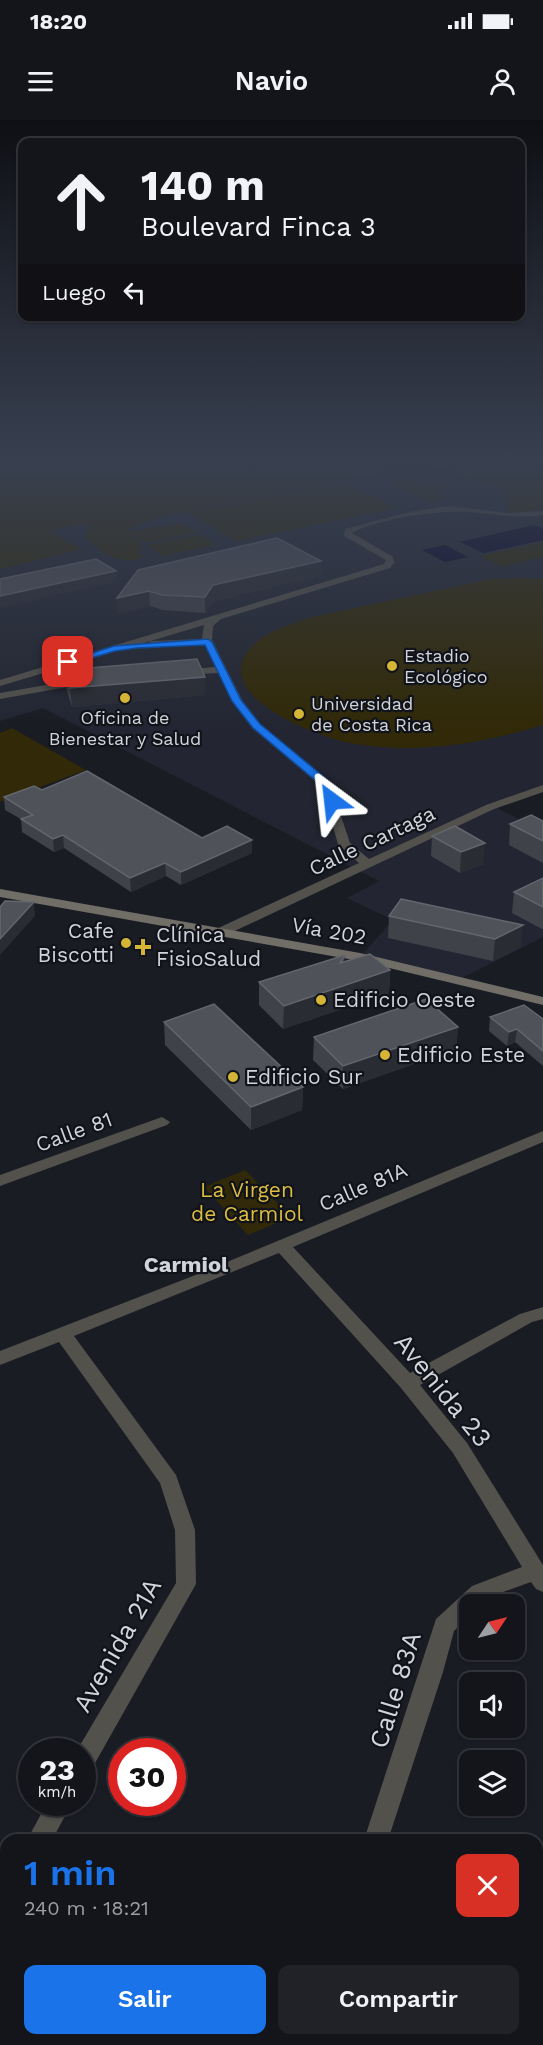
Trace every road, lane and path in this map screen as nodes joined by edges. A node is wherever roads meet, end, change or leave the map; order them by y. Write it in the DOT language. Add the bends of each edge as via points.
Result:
graph roads {
  1 [pos="372,549"];
  2 [pos="218,617"];
  3 [pos="208,642"];
  4 [pos="114,649"];
  5 [pos="220,670"];
  6 [pos="166,674"];
  7 [pos="100,680"];
  8 [pos="0,683"];
  9 [pos="0,696"];
  10 [pos="543,788"];
  11 [pos="368,864"];
  12 [pos="0,893"];
  13 [pos="219,933"];
  14 [pos="543,1001"];
  15 [pos="162,1122"];
  16 [pos="543,1136"];
  17 [pos="0,1181"];
  18 [pos="282,1246"];
  19 [pos="543,1313"];
  20 [pos="63,1335"];
  21 [pos="0,1358"];
  22 [pos="408,1383"];
  23 [pos="540,1577"];
  24 [pos="96,1740"];
  25 [pos="53,1816"];
  26 [pos="42,1834"];
  27 [pos="378,1834"];
  1 -- 2 [label="street" via="390,563"];
  2 -- 3 [label="street" via="208,625"];
  2 -- 4 [label="street"];
  3 -- 4 [label="street" via="153,643"];
  3 -- 5 [label="street"];
  4 -- 8 [label="street"];
  5 -- 6 [label="street"];
  5 -- 11 [label="street" via="256,726 326,785 344,844"];
  7 -- 9 [label="street"];
  10 -- 11 [label="street, Calle Cartaga" via="489,807"];
  11 -- 13 [label="street, Calle Cartaga"];
  12 -- 13 [label="main road, Vía 202"];
  13 -- 14 [label="main road, Vía 202" via="394,964"];
  15 -- 17 [label="street, Calle 81"];
  16 -- 18 [label="street, Calle 81A"];
  18 -- 20 [label="street, Calle 81A"];
  18 -- 22 [label="street, Avenida 23"];
  19 -- 22 [label="street" via="526,1318"];
  20 -- 21 [label="street, Calle 81A"];
  20 -- 24 [label="street, Avenida 21A" via="169,1480 185,1530 186,1584"];
  22 -- 23 [label="street, Avenida 23" via="460,1448"];
  23 -- 27 [label="street, Calle 83A" via="479,1592 444,1626"];
  25 -- 26 [label="street"];
}
